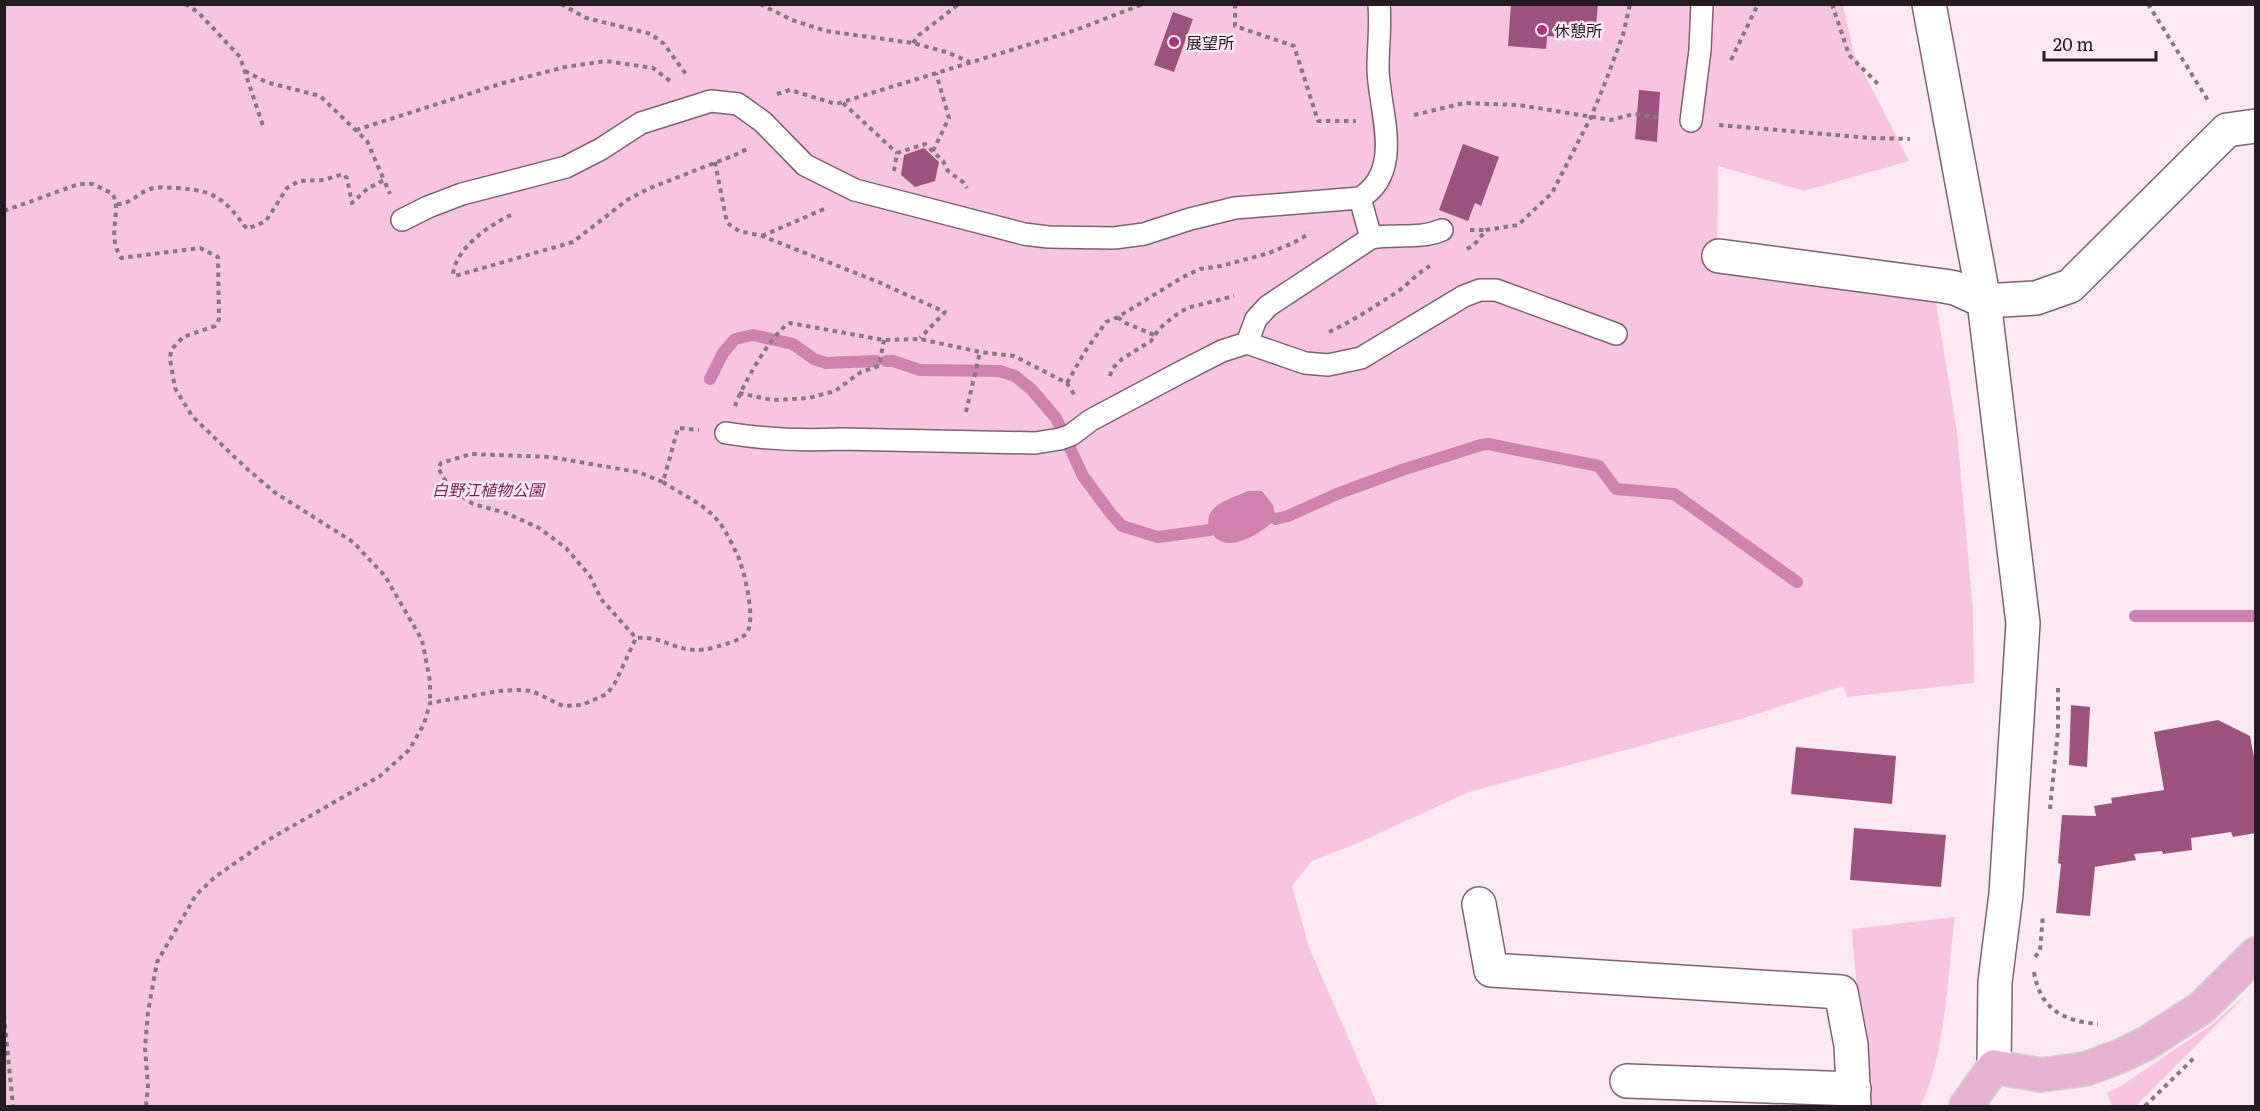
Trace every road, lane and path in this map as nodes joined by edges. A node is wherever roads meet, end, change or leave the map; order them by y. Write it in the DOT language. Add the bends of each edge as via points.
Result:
graph roads {
  1 [pos="185,4"];
  2 [pos="561,4"];
  3 [pos="760,4"];
  4 [pos="959,4"];
  5 [pos="1143,4"];
  6 [pos="1235,4"];
  7 [pos="1379,4"];
  8 [pos="1630,4"];
  9 [pos="1702,4"];
  10 [pos="1832,4"];
  11 [pos="1929,4"];
  12 [pos="2148,4"];
  13 [pos="913,43"];
  14 [pos="971,63"];
  15 [pos="245,71"];
  16 [pos="936,73"];
  17 [pos="1878,84"];
  18 [pos="842,102"];
  19 [pos="701,103"];
  20 [pos="738,104"];
  21 [pos="1634,114"];
  22 [pos="1590,117"];
  23 [pos="1384,120"];
  24 [pos="1691,121"];
  25 [pos="1712,124"];
  26 [pos="2241,128"];
  27 [pos="264,129"];
  28 [pos="356,130"];
  29 [pos="775,135"];
  30 [pos="1910,139"];
  31 [pos="933,151"];
  32 [pos="897,153"];
  33 [pos="715,162"];
  34 [pos="948,171"];
  35 [pos="384,180"];
  36 [pos="858,191"];
  37 [pos="1350,198"];
  38 [pos="888,199"];
  39 [pos="117,204"];
  40 [pos="4,211"];
  41 [pos="514,213"];
  42 [pos="402,220"];
  43 [pos="1442,230"];
  44 [pos="762,236"];
  45 [pos="1371,238"];
  46 [pos="1719,256"];
  47 [pos="1242,293"];
  48 [pos="1984,301"];
  49 [pos="1118,317"];
  50 [pos="1616,334"];
  51 [pos="1154,335"];
  52 [pos="920,339"];
  53 [pos="884,340"];
  54 [pos="1247,343"];
  55 [pos="980,352"];
  56 [pos="1067,383"];
  57 [pos="739,393"];
  58 [pos="1079,429"];
  59 [pos="726,433"];
  60 [pos="959,441"];
  61 [pos="663,482"];
  62 [pos="636,638"];
  63 [pos="2058,676"];
  64 [pos="430,703"];
  65 [pos="2050,810"];
  66 [pos="1479,904"];
  67 [pos="2043,904"];
  68 [pos="2256,954"];
  69 [pos="2033,959"];
  70 [pos="2034,967"];
  71 [pos="4,1015"];
  72 [pos="2073,1020"];
  73 [pos="2107,1024"];
  74 [pos="2074,1031"];
  75 [pos="1994,1068"];
  76 [pos="1627,1081"];
  77 [pos="1854,1098"];
  78 [pos="14,1107"];
  79 [pos="146,1107"];
  80 [pos="1966,1107"];
  81 [pos="1985,1107"];
  1 -- 15 [label="path" via="226,41 240,57"];
  2 -- 19 [label="path" via="586,18 651,34 664,44 696,88"];
  3 -- 13 [label="path" via="826,31"];
  4 -- 13 [label="path"];
  5 -- 14 [label="path"];
  6 -- 23 [label="path" via="1235,26 1294,46 1318,121"];
  7 -- 23 [label="lane" via="1378,68"];
  8 -- 22 [label="path" via="1623,35"];
  9 -- 24 [label="lane" via="1701,50"];
  10 -- 17 [label="path" via="1849,55"];
  11 -- 48 [label="street"];
  12 -- 26 [label="path"];
  13 -- 14 [label="path"];
  14 -- 16 [label="path"];
  15 -- 27 [label="path"];
  15 -- 28 [label="path" via="266,82 320,96"];
  16 -- 18 [label="path"];
  16 -- 31 [label="path" via="949,118"];
  18 -- 20 [label="path" via="836,104 790,90"];
  18 -- 32 [label="path"];
  19 -- 20 [label="lane"];
  19 -- 28 [label="path" via="653,68 606,61 504,83"];
  19 -- 42 [label="lane" via="641,123 566,167 462,194"];
  20 -- 29 [label="lane"];
  21 -- 22 [label="path" via="1611,120"];
  22 -- 23 [label="path" via="1519,105 1464,103"];
  23 -- 37 [label="lane" via="1386,157 1379,178 1371,191"];
  25 -- 30 [label="path"];
  26 -- 48 [label="street" via="2070,286 2036,298"];
  28 -- 35 [label="path" via="367,141"];
  29 -- 33 [label="path"];
  29 -- 36 [label="lane" via="805,165"];
  31 -- 32 [label="path" via="925,144"];
  31 -- 34 [label="path"];
  32 -- 38 [label="path"];
  33 -- 41 [label="path" via="627,200 573,242 455,276 454,265 472,240"];
  33 -- 44 [label="path" via="727,223 739,231"];
  35 -- 39 [label="path" via="352,203 343,174 299,181 287,188 266,221 247,229 213,193 161,187 149,189 125,205"];
  35 -- 42 [label="path" via="395,212"];
  36 -- 38 [label="lane"];
  36 -- 44 [label="path"];
  37 -- 38 [label="lane" via="1235,208 1144,234 1114,238 1023,234"];
  37 -- 45 [label="lane"];
  37 -- 49 [label="path" via="1295,242 1183,277"];
  39 -- 40 [label="path" via="113,194 103,188 78,184"];
  39 -- 64 [label="path" via="113,237 121,258 200,248 218,257 219,319 215,326 183,337 171,350 175,388 192,416 252,472 283,498 353,542 385,576 422,640"];
  43 -- 45 [label="lane" via="1424,236"];
  44 -- 52 [label="path" via="945,312"];
  45 -- 54 [label="lane" via="1268,306 1256,319"];
  46 -- 48 [label="street" via="1944,286"];
  47 -- 51 [label="path" via="1187,308"];
  48 -- 75 [label="street" via="2023,623 2006,894 1995,982"];
  49 -- 51 [label="path"];
  49 -- 56 [label="path" via="1106,322"];
  50 -- 54 [label="lane" via="1496,290 1480,290 1361,358 1346,362 1305,363"];
  51 -- 58 [label="path" via="1112,369 1102,402"];
  52 -- 53 [label="path"];
  52 -- 55 [label="path"];
  53 -- 57 [label="path" via="879,366 861,372 835,391 809,398 772,400"];
  53 -- 57 [label="path" via="790,323 774,338"];
  54 -- 58 [label="lane" via="1222,351"];
  55 -- 56 [label="path" via="1014,356"];
  55 -- 60 [label="path"];
  56 -- 58 [label="path"];
  57 -- 59 [label="path"];
  58 -- 60 [label="lane" via="1035,443"];
  59 -- 60 [label="lane" via="818,440"];
  59 -- 61 [label="path" via="678,428"];
  61 -- 62 [label="path" via="718,522 738,556 750,602 751,624 739,638 697,651 679,649 648,637"];
  61 -- 62 [label="path" via="638,472 550,457 471,454 441,463 438,468 449,487 473,504 539,528 566,548 590,576 601,599"];
  62 -- 64 [label="path" via="607,694 582,705 563,706 532,691 518,690"];
  63 -- 65 [label="path" via="2058,730"];
  64 -- 79 [label="path" via="424,724 409,750 380,776 268,840 196,895 157,962 145,1048"];
  66 -- 77 [label="street" via="1491,970 1841,992 1851,1045"];
  67 -- 69 [label="path" via="2040,951"];
  68 -- 75 [label="main road" via="2201,1008 2118,1057 2085,1069 2041,1075"];
  70 -- 72 [label="path" via="2039,992 2048,1006"];
  71 -- 78 [label="path"];
  72 -- 73 [label="path"];
  72 -- 74 [label="path"];
  75 -- 80 [label="main road"];
  75 -- 81 [label="main road"];
  76 -- 77 [label="street"];
}
